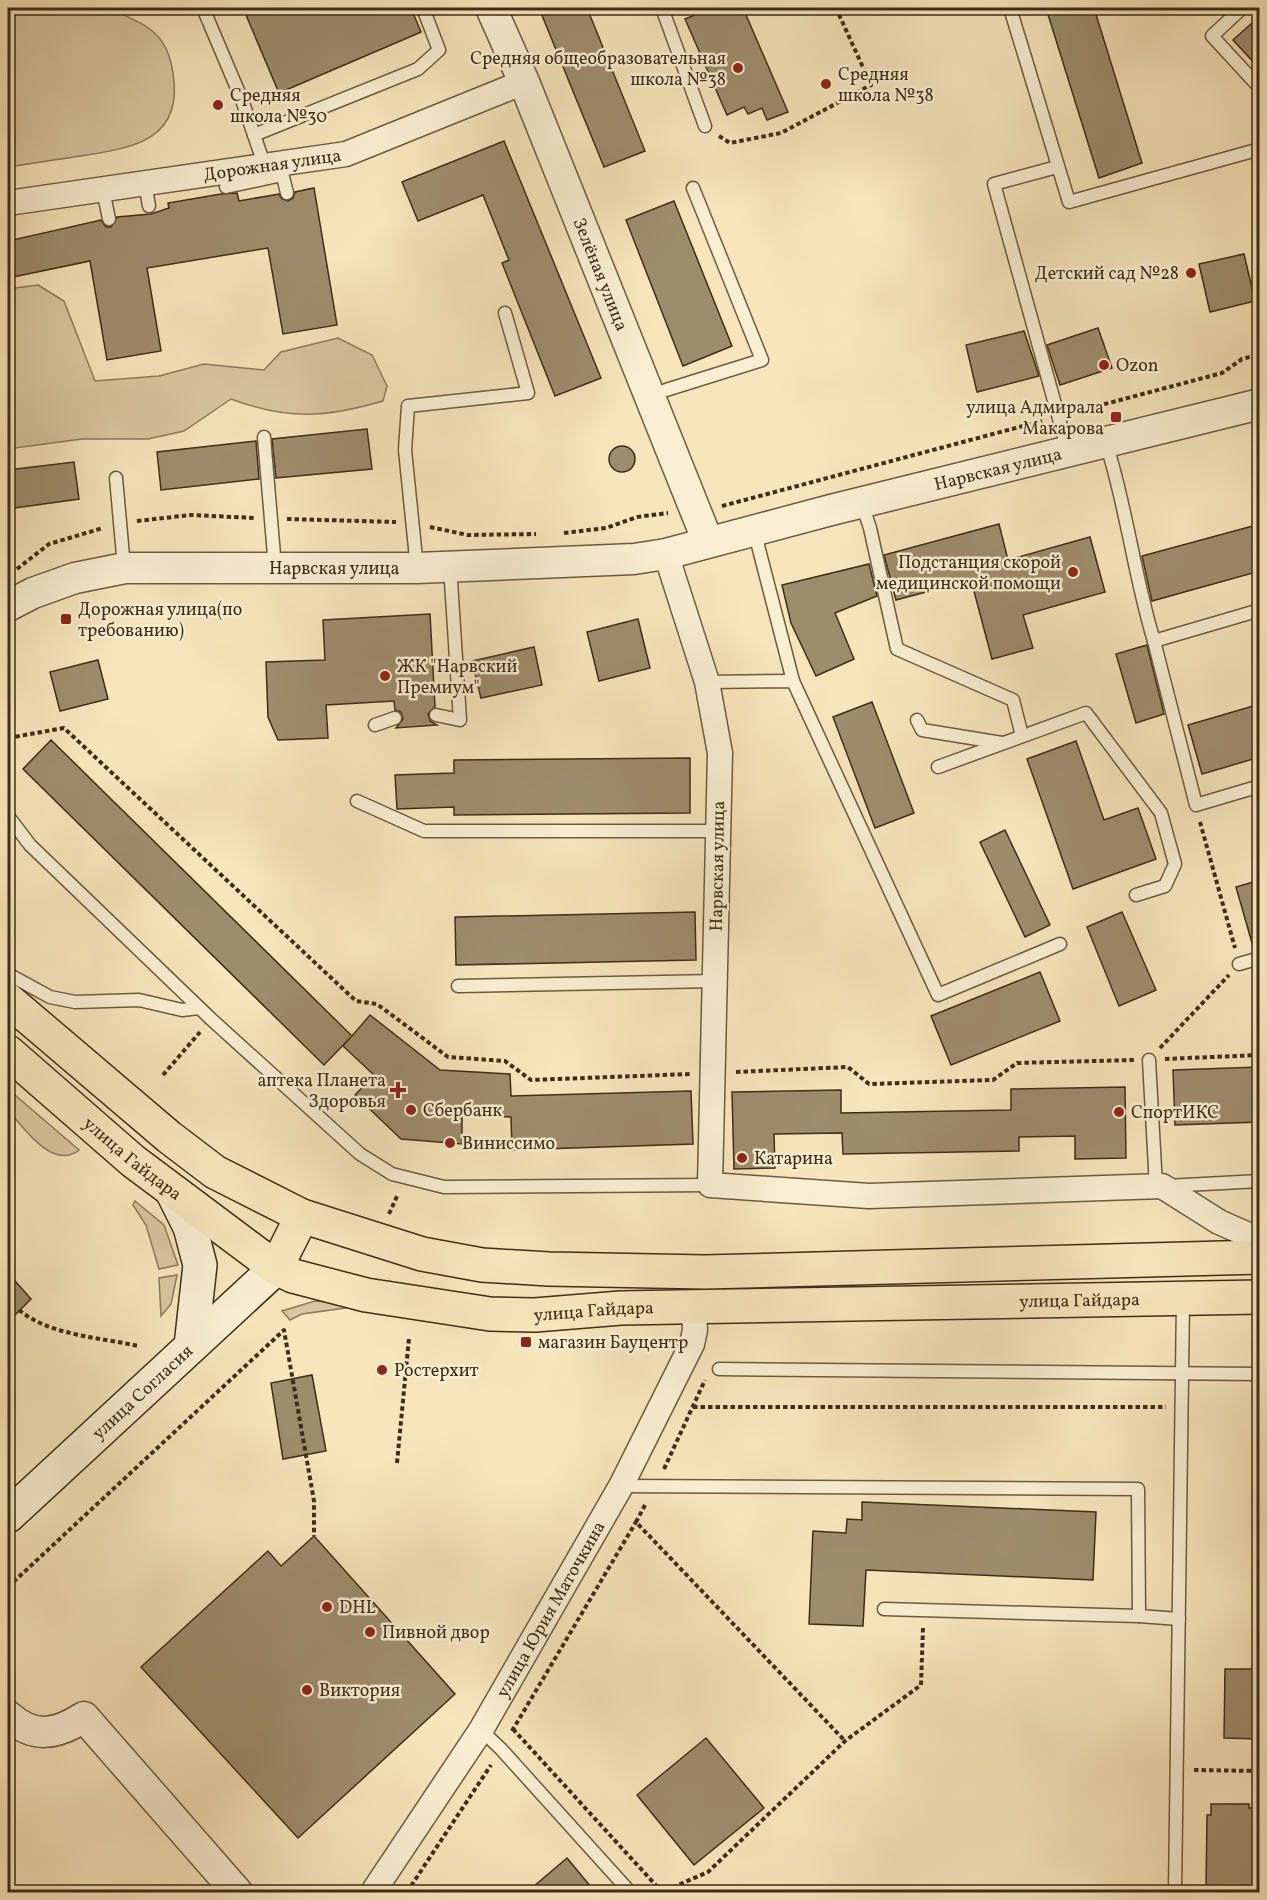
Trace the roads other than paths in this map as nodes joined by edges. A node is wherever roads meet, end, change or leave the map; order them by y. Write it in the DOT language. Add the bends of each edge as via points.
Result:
graph roads {
  1 [pos="203,8"];
  2 [pos="423,8"];
  3 [pos="491,8"];
  4 [pos="662,8"];
  5 [pos="1010,8"];
  6 [pos="1242,8"];
  7 [pos="524,82"];
  8 [pos="1260,88"];
  9 [pos="705,126"];
  10 [pos="254,135"];
  11 [pos="1260,149"];
  12 [pos="275,167"];
  13 [pos="1057,167"];
  14 [pos="226,187"];
  15 [pos="693,188"];
  16 [pos="103,190"];
  17 [pos="286,193"];
  18 [pos="8,203"];
  19 [pos="109,219"];
  20 [pos="506,313"];
  21 [pos="666,390"];
  22 [pos="1260,404"];
  23 [pos="264,437"];
  24 [pos="1106,442"];
  25 [pos="1068,451"];
  26 [pos="116,478"];
  27 [pos="861,502"];
  28 [pos="753,529"];
  29 [pos="708,542"];
  30 [pos="666,554"];
  31 [pos="450,566"];
  32 [pos="125,568"];
  33 [pos="275,568"];
  34 [pos="417,568"];
  35 [pos="8,606"];
  36 [pos="1260,610"];
  37 [pos="1154,641"];
  38 [pos="793,681"];
  39 [pos="707,682"];
  40 [pos="436,715"];
  41 [pos="395,718"];
  42 [pos="917,720"];
  43 [pos="375,725"];
  44 [pos="1022,736"];
  45 [pos="1003,743"];
  46 [pos="938,767"];
  47 [pos="1260,786"];
  48 [pos="357,801"];
  49 [pos="8,816"];
  50 [pos="718,831"];
  51 [pos="1136,895"];
  52 [pos="1060,944"];
  53 [pos="1260,958"];
  54 [pos="1239,964"];
  55 [pos="8,974"];
  56 [pos="715,981"];
  57 [pos="458,986"];
  58 [pos="8,1000"];
  59 [pos="199,1008"];
  60 [pos="8,1052"];
  61 [pos="1149,1060"];
  62 [pos="1260,1181"];
  63 [pos="710,1185"];
  64 [pos="1159,1186"];
  65 [pos="172,1191"];
  66 [pos="302,1216"];
  67 [pos="1260,1240"];
  68 [pos="1260,1257"];
  69 [pos="276,1268"];
  70 [pos="1260,1297"];
  71 [pos="1183,1299"];
  72 [pos="694,1308"];
  73 [pos="191,1346"];
  74 [pos="719,1369"];
  75 [pos="1182,1374"];
  76 [pos="1260,1374"];
  77 [pos="621,1486"];
  78 [pos="8,1516"];
  79 [pos="884,1609"];
  80 [pos="1139,1616"];
  81 [pos="1179,1619"];
  82 [pos="8,1716"];
  83 [pos="480,1730"];
  84 [pos="237,1893"];
  85 [pos="373,1893"];
  86 [pos="630,1893"];
  87 [pos="1175,1893"];
  1 -- 10 [label="lane"];
  2 -- 10 [label="lane" via="439,50 418,69"];
  3 -- 7 [label="street, Зелёная улица"];
  4 -- 9 [label="lane"];
  5 -- 13 [label="lane"];
  6 -- 8 [label="lane" via="1212,36"];
  7 -- 12 [label="street, Дорожная улица" via="346,154"];
  7 -- 29 [label="street, Зелёная улица"];
  10 -- 12 [label="lane"];
  11 -- 13 [label="lane" via="1069,202"];
  12 -- 14 [label="lane"];
  12 -- 16 [label="street, Дорожная улица" via="147,194"];
  12 -- 17 [label="lane"];
  13 -- 25 [label="lane" via="994,184"];
  15 -- 21 [label="lane" via="762,360"];
  16 -- 18 [label="street, Дорожная улица"];
  16 -- 19 [label="lane"];
  20 -- 34 [label="lane" via="528,393 408,406 405,450"];
  22 -- 24 [label="street, Нарвская улица"];
  23 -- 33 [label="lane"];
  24 -- 25 [label="street, Нарвская улица"];
  24 -- 37 [label="lane" via="1138,590"];
  25 -- 27 [label="street, Нарвская улица"];
  26 -- 32 [label="lane"];
  27 -- 28 [label="street, Нарвская улица"];
  27 -- 44 [label="lane" via="897,649 1013,700"];
  28 -- 29 [label="street, Нарвская улица"];
  28 -- 38 [label="lane"];
  29 -- 30 [label="street, Нарвская улица"];
  30 -- 31 [label="street, Нарвская улица" via="634,559"];
  30 -- 39 [label="street, Нарвская улица"];
  31 -- 34 [label="street, Нарвская улица"];
  31 -- 40 [label="lane" via="460,720"];
  32 -- 33 [label="street, Нарвская улица"];
  32 -- 35 [label="street, Нарвская улица" via="75,578"];
  33 -- 34 [label="street, Нарвская улица"];
  36 -- 37 [label="lane"];
  37 -- 47 [label="lane" via="1196,806"];
  38 -- 39 [label="lane"];
  38 -- 52 [label="lane" via="938,995"];
  39 -- 50 [label="street, Нарвская улица" via="720,753"];
  41 -- 43 [label="lane"];
  42 -- 45 [label="lane" via="922,730"];
  44 -- 45 [label="lane"];
  44 -- 51 [label="lane" via="1086,713 1161,813 1175,864 1165,886"];
  45 -- 46 [label="lane"];
  48 -- 50 [label="lane" via="424,831"];
  49 -- 59 [label="lane" via="30,845"];
  50 -- 56 [label="street, Нарвская улица"];
  53 -- 54 [label="lane"];
  55 -- 59 [label="lane" via="50,997 75,1002 139,1000 182,1010"];
  56 -- 57 [label="lane"];
  56 -- 63 [label="street, Нарвская улица"];
  58 -- 66 [label="main road, улица Гайдара" via="206,1165"];
  59 -- 63 [label="lane" via="360,1154 392,1174 444,1187"];
  60 -- 65 [label="main road, улица Гайдара"];
  61 -- 64 [label="lane"];
  62 -- 64 [label="lane"];
  63 -- 64 [label="street" via="869,1196"];
  64 -- 67 [label="street" via="1219,1222"];
  65 -- 69 [label="main road, улица Гайдара"];
  65 -- 73 [label="main road" via="190,1227 200,1264"];
  66 -- 68 [label="main road, улица Гайдара" via="422,1254 482,1265 549,1269 705,1272"];
  66 -- 69 [label="main road"];
  69 -- 72 [label="main road, улица Гайдара" via="310,1282 366,1295 490,1314"];
  69 -- 73 [label="main road, улица Согласия"];
  70 -- 71 [label="main road, улица Гайдара"];
  71 -- 72 [label="main road, улица Гайдара"];
  71 -- 75 [label="lane"];
  72 -- 77 [label="street, улица Юрия Маточкина" via="692,1344"];
  73 -- 78 [label="main road, улица Согласия"];
  74 -- 75 [label="lane"];
  75 -- 76 [label="lane"];
  75 -- 81 [label="lane"];
  77 -- 80 [label="lane" via="1138,1490"];
  77 -- 83 [label="street, улица Юрия Маточкина"];
  79 -- 80 [label="lane"];
  80 -- 81 [label="lane"];
  81 -- 87 [label="lane"];
  82 -- 84 [label="street" via="31,1732 53,1732 84,1717"];
  83 -- 85 [label="street, улица Юрия Маточкина"];
  83 -- 86 [label="lane"];
}
